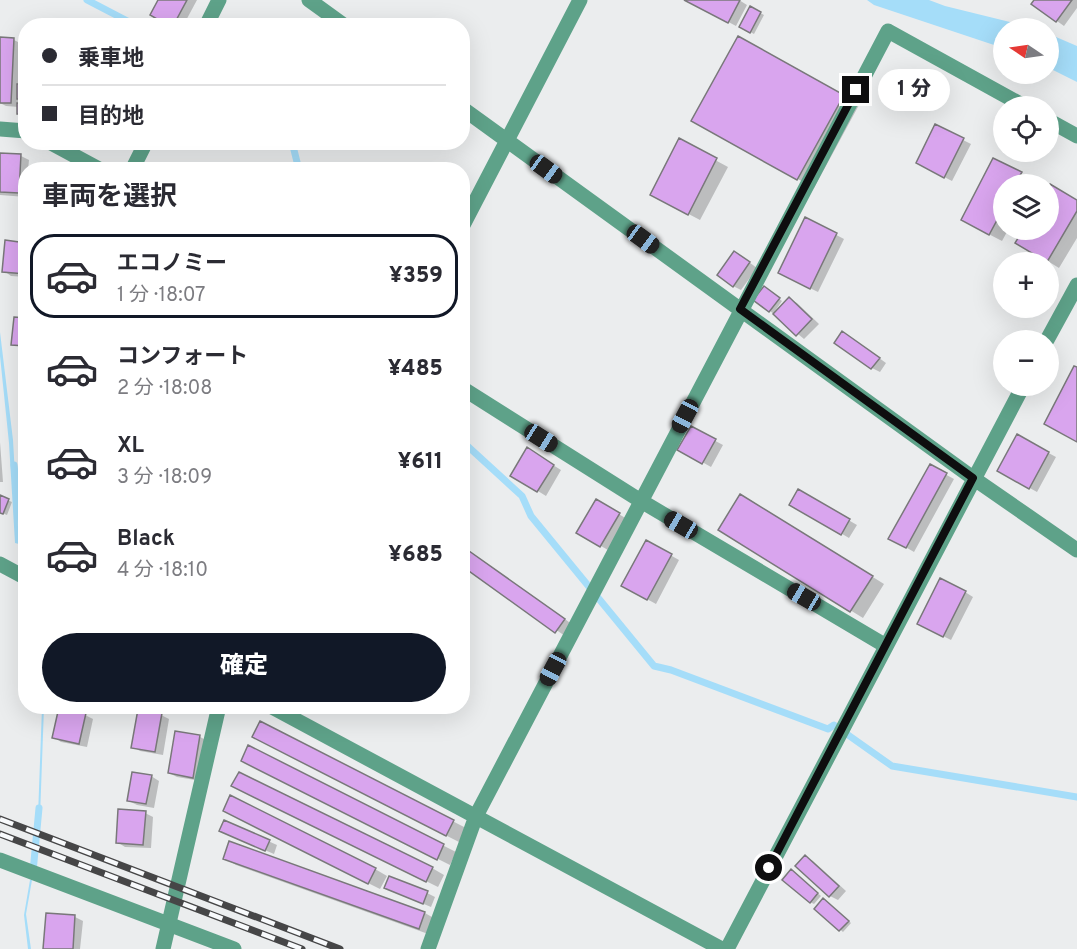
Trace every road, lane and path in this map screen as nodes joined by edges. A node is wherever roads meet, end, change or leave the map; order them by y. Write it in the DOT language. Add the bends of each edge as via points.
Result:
graph roads {
  1 [pos="219,0"];
  2 [pos="309,0"];
  3 [pos="580,0"];
  4 [pos="210,18"];
  5 [pos="334,18"];
  6 [pos="1006,96"];
  7 [pos="470,114"];
  8 [pos="1059,126"];
  9 [pos="0,129"];
  10 [pos="18,130"];
  11 [pos="1077,136"];
  12 [pos="507,141"];
  13 [pos="64,150"];
  14 [pos="86,162"];
  15 [pos="470,212"];
  16 [pos="1077,285"];
  17 [pos="740,309"];
  18 [pos="1052,330"];
  19 [pos="470,393"];
  20 [pos="1018,396"];
  21 [pos="973,478"];
  22 [pos="641,501"];
  23 [pos="1077,550"];
  24 [pos="0,564"];
  25 [pos="18,574"];
  26 [pos="886,646"];
  27 [pos="217,714"];
  28 [pos="285,714"];
  29 [pos="476,816"];
  30 [pos="0,860"];
  31 [pos="169,924"];
  32 [pos="163,949"];
  33 [pos="234,949"];
  34 [pos="428,949"];
  35 [pos="723,949"];
  36 [pos="727,949"];
  1 -- 4 [label="street"];
  2 -- 5 [label="street"];
  3 -- 12 [label="street"];
  6 -- 17 [label="street" via="888,30"];
  7 -- 12 [label="street"];
  8 -- 11 [label="street"];
  9 -- 10 [label="street"];
  12 -- 15 [label="street"];
  12 -- 17 [label="street"];
  13 -- 14 [label="street"];
  16 -- 18 [label="street"];
  17 -- 21 [label="street"];
  17 -- 22 [label="street"];
  19 -- 22 [label="street"];
  20 -- 21 [label="street"];
  21 -- 23 [label="street"];
  21 -- 26 [label="street"];
  22 -- 26 [label="street"];
  22 -- 29 [label="street"];
  24 -- 25 [label="street"];
  26 -- 36 [label="street"];
  27 -- 31 [label="street"];
  28 -- 29 [label="street"];
  29 -- 34 [label="street"];
  29 -- 35 [label="street"];
  30 -- 31 [label="street"];
  31 -- 32 [label="street"];
  31 -- 33 [label="street"];
}
